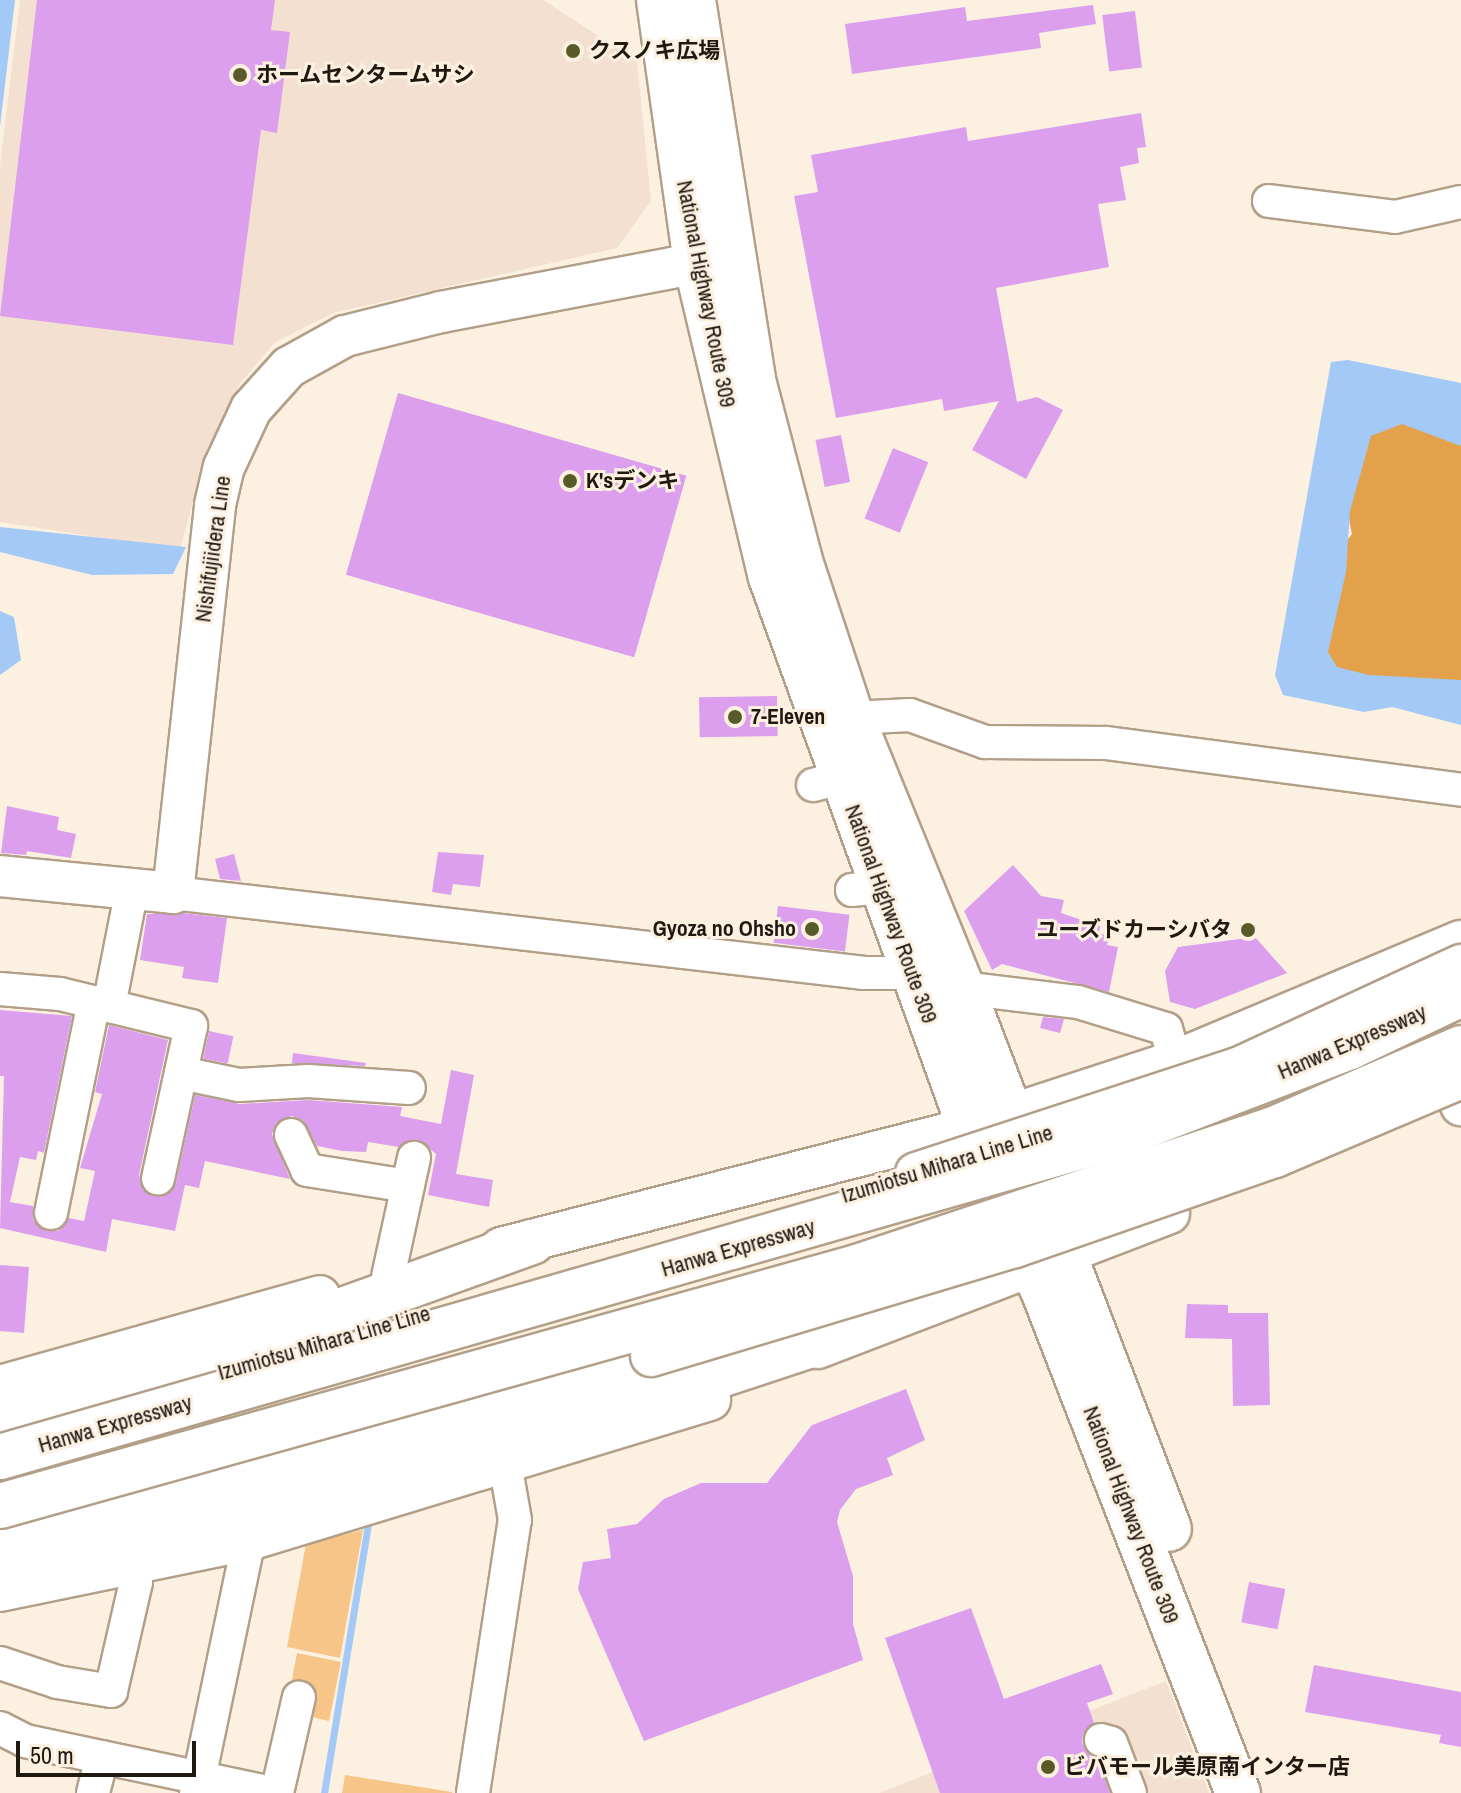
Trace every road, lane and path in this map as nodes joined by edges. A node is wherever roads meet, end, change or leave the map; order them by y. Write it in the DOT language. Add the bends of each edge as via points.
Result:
graph roads {
  1 [pos="659,0"];
  2 [pos="693,0"];
  3 [pos="1269,201"];
  4 [pos="1461,202"];
  5 [pos="715,260"];
  6 [pos="852,718"];
  7 [pos="1461,790"];
  8 [pos="0,876"];
  9 [pos="132,889"];
  10 [pos="173,893"];
  11 [pos="1461,941"];
  12 [pos="1461,965"];
  13 [pos="1397,969"];
  14 [pos="913,973"];
  15 [pos="962,988"];
  16 [pos="0,989"];
  17 [pos="1461,994"];
  18 [pos="102,1004"];
  19 [pos="1461,1048"];
  20 [pos="1175,1061"];
  21 [pos="181,1073"];
  22 [pos="409,1088"];
  23 [pos="1460,1095"];
  24 [pos="988,1122"];
  25 [pos="291,1135"];
  26 [pos="158,1178"];
  27 [pos="51,1213"];
  28 [pos="532,1242"];
  29 [pos="1049,1260"];
  30 [pos="388,1277"];
  31 [pos="842,1319"];
  32 [pos="655,1365"];
  33 [pos="0,1386"];
  34 [pos="0,1410"];
  35 [pos="0,1433"];
  36 [pos="0,1457"];
  37 [pos="505,1463"];
  38 [pos="0,1506"];
  39 [pos="249,1540"];
  40 [pos="0,1543"];
  41 [pos="0,1566"];
  42 [pos="132,1566"];
  43 [pos="0,1591"];
  44 [pos="0,1663"];
  45 [pos="299,1697"];
  46 [pos="0,1728"];
  47 [pos="1101,1740"];
  48 [pos="102,1757"];
  49 [pos="198,1785"];
  50 [pos="93,1793"];
  51 [pos="274,1793"];
  52 [pos="473,1793"];
  53 [pos="1130,1793"];
  54 [pos="1238,1793"];
  55 [pos="1270,1793"];
  1 -- 5 [label="highway, National Highway Route 309"];
  2 -- 5 [label="highway, National Highway Route 309"];
  3 -- 4 [label="street" via="1395,217"];
  5 -- 6 [label="highway, National Highway Route 309"];
  5 -- 10 [label="main road, Nishifujiidera Line" via="441,312 345,336 289,367 251,409 224,467 215,505"];
  5 -- 14 [label="highway, National Highway Route 309" via="771,577 827,782 867,888"];
  6 -- 7 [label="street" via="910,715 985,742 1106,743"];
  6 -- 15 [label="highway, National Highway Route 309"];
  8 -- 9 [label="main road"];
  9 -- 10 [label="main road"];
  9 -- 18 [label="street"];
  10 -- 14 [label="street" via="711,947 864,973"];
  11 -- 13 [label="main road"];
  12 -- 35 [label="main road, Izumiotsu Mihara Line Line, bridge" via="1238,1068 1107,1114 792,1213"];
  13 -- 20 [label="main road"];
  13 -- 23 [label="main road"];
  14 -- 24 [label="highway, National Highway Route 309"];
  15 -- 20 [label="street" via="1078,1002 1166,1029"];
  15 -- 24 [label="highway, National Highway Route 309"];
  16 -- 18 [label="street"];
  17 -- 36 [label="highway, Hanwa Expressway, bridge" via="1350,1047 1118,1136"];
  18 -- 21 [label="street" via="191,1026"];
  18 -- 27 [label="street"];
  19 -- 38 [label="highway, Hanwa Expressway, bridge" via="1274,1129 857,1267"];
  20 -- 24 [label="main road"];
  21 -- 22 [label="street" via="239,1085 308,1081"];
  21 -- 26 [label="street"];
  23 -- 29 [label="main road"];
  23 -- 31 [label="main road, bridge" via="1275,1157"];
  24 -- 28 [label="main road"];
  24 -- 29 [label="highway, National Highway Route 309"];
  25 -- 30 [label="street" via="307,1170 411,1172"];
  28 -- 30 [label="main road"];
  28 -- 34 [label="highway" via="315,1320"];
  29 -- 31 [label="main road"];
  29 -- 54 [label="highway, National Highway Route 309"];
  29 -- 55 [label="highway, National Highway Route 309"];
  30 -- 33 [label="main road"];
  31 -- 32 [label="highway, bridge"];
  31 -- 37 [label="main road" via="709,1400"];
  31 -- 41 [label="highway" via="675,1390 122,1546"];
  32 -- 40 [label="main road"];
  32 -- 41 [label="highway"];
  37 -- 39 [label="main road"];
  37 -- 52 [label="street" via="515,1520"];
  39 -- 42 [label="main road"];
  39 -- 49 [label="street"];
  42 -- 43 [label="main road"];
  42 -- 44 [label="street" via="136,1582 111,1691 57,1682"];
  45 -- 51 [label="street"];
  46 -- 48 [label="street" via="25,1741"];
  47 -- 53 [label="street" via="1111,1743"];
  48 -- 49 [label="street"];
  48 -- 50 [label="street"];
  49 -- 51 [label="street"];
}
